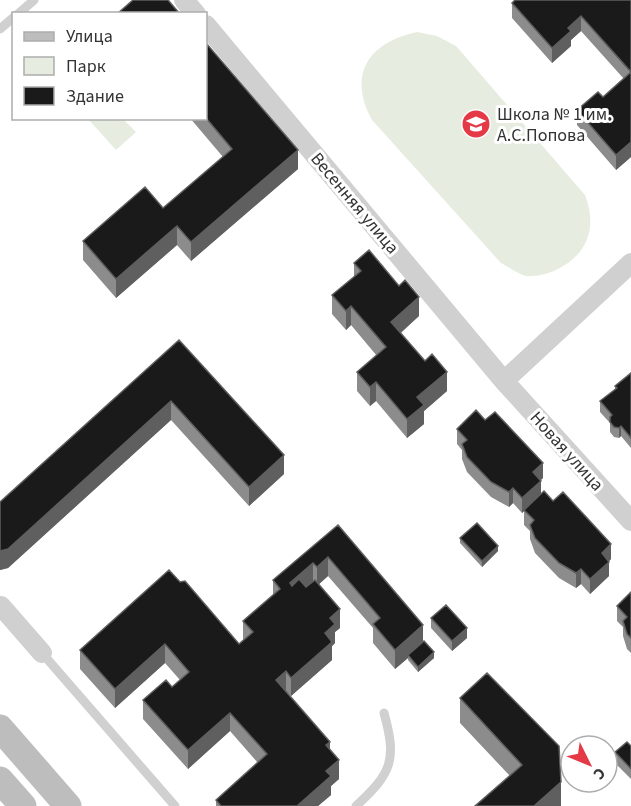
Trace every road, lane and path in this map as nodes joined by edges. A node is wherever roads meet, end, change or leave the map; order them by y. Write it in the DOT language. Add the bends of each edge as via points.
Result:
graph roads {
  1 [pos="34,0"];
  2 [pos="184,0"];
  3 [pos="20,12"];
  4 [pos="194,12"];
  5 [pos="12,19"];
  6 [pos="207,26"];
  7 [pos="0,29"];
  8 [pos="631,263"];
  9 [pos="504,381"];
  10 [pos="631,521"];
  11 [pos="1,606"];
  12 [pos="42,653"];
  13 [pos="384,713"];
  14 [pos="0,728"];
  15 [pos="0,780"];
  16 [pos="23,806"];
  17 [pos="68,806"];
  18 [pos="174,806"];
  19 [pos="356,806"];
  1 -- 3 [label="lane"];
  2 -- 4 [label="street"];
  5 -- 7 [label="lane"];
  6 -- 9 [label="street, Весенняя улица"];
  8 -- 9 [label="street"];
  9 -- 10 [label="street, Новая улица"];
  11 -- 12 [label="street"];
  12 -- 18 [label="lane"];
  13 -- 19 [label="lane" via="392,739 387,771"];
  14 -- 17 [label="main road"];
  15 -- 16 [label="main road"];
}
